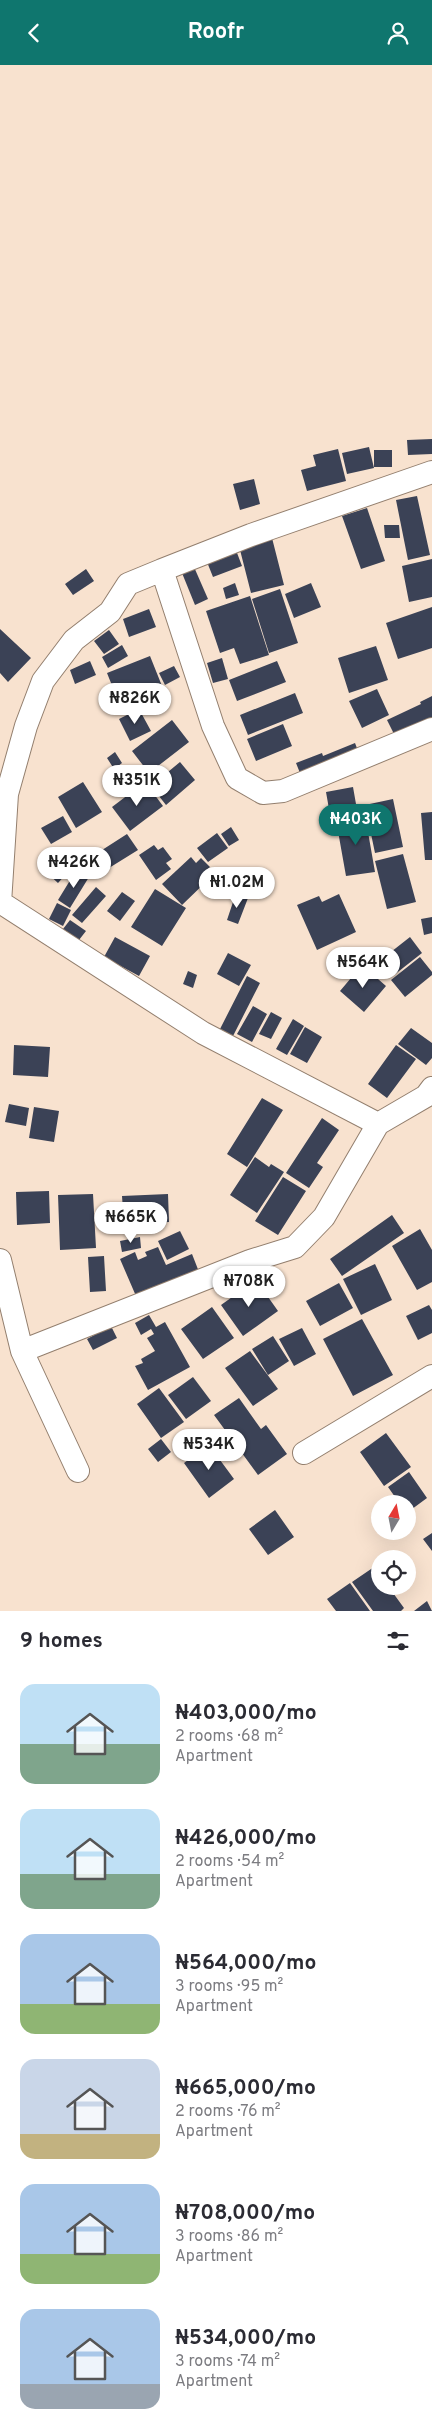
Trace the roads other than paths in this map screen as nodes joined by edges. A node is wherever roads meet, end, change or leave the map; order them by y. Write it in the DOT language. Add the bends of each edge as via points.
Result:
graph roads {
  1 [pos="432,473"];
  2 [pos="162,571"];
  3 [pos="432,729"];
  4 [pos="0,903"];
  5 [pos="432,1088"];
  6 [pos="378,1125"];
  7 [pos="0,1260"];
  8 [pos="22,1351"];
  9 [pos="432,1375"];
  10 [pos="304,1453"];
  11 [pos="78,1471"];
  1 -- 2 [label="street" via="251,535"];
  2 -- 3 [label="street" via="213,726 237,778 263,793 283,791"];
  2 -- 4 [label="street" via="128,584 110,612 74,640 43,681 26,726 7,794"];
  4 -- 6 [label="street" via="203,1033"];
  5 -- 6 [label="street" via="426,1096"];
  6 -- 8 [label="street" via="324,1217 295,1247 250,1261"];
  7 -- 8 [label="street"];
  8 -- 11 [label="street"];
  9 -- 10 [label="street"];
}
